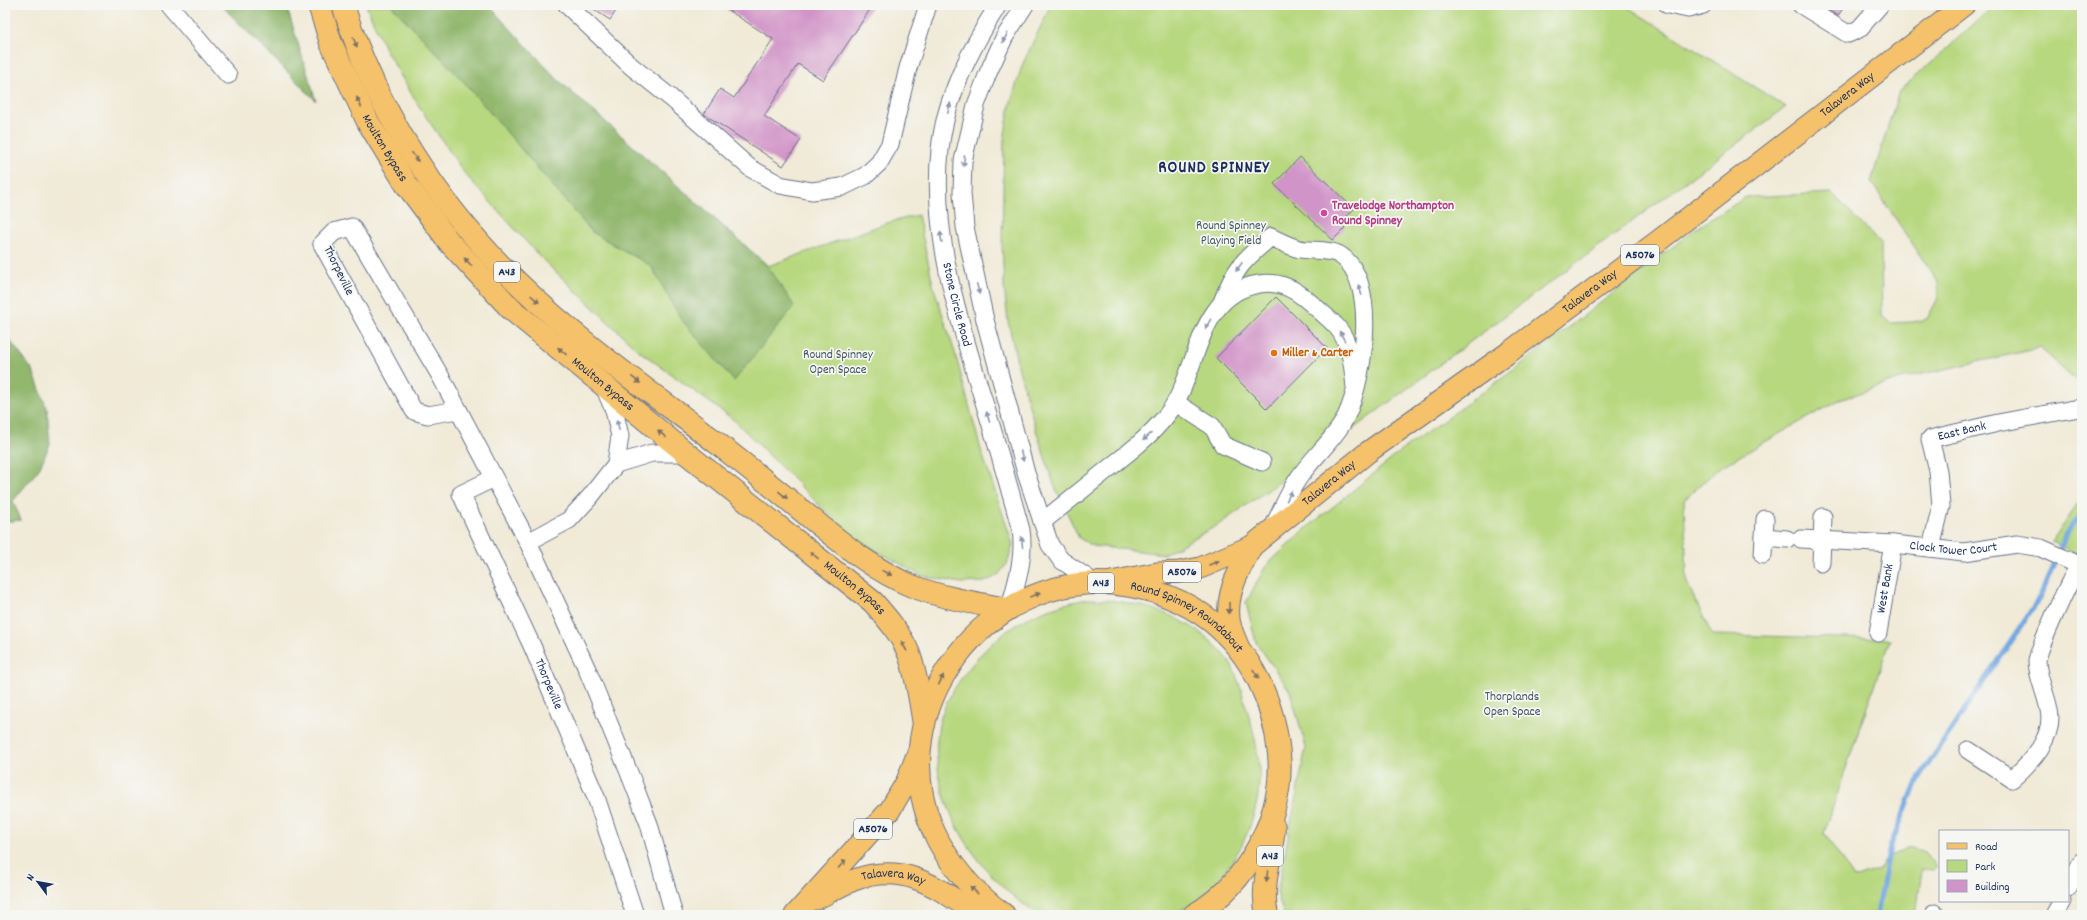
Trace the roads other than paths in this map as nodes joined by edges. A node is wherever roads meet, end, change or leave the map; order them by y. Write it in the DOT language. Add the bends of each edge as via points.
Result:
graph roads {
  1 [pos="169,5"];
  2 [pos="319,5"];
  3 [pos="343,5"];
  4 [pos="567,5"];
  5 [pos="928,5"];
  6 [pos="998,5"];
  7 [pos="1025,5"];
  8 [pos="1668,5"];
  9 [pos="1703,5"];
  10 [pos="1801,5"];
  11 [pos="1880,5"];
  12 [pos="1964,5"];
  13 [pos="228,74"];
  14 [pos="1221,303"];
  15 [pos="603,385"];
  16 [pos="1355,387"];
  17 [pos="1176,403"];
  18 [pos="2079,408"];
  19 [pos="457,410"];
  20 [pos="686,453"];
  21 [pos="1262,462"];
  22 [pos="616,464"];
  23 [pos="494,478"];
  24 [pos="1823,517"];
  25 [pos="1765,519"];
  26 [pos="1042,522"];
  27 [pos="1271,531"];
  28 [pos="1764,537"];
  29 [pos="1823,540"];
  30 [pos="528,542"];
  31 [pos="1893,544"];
  32 [pos="1252,546"];
  33 [pos="1932,548"];
  34 [pos="1763,556"];
  35 [pos="1821,562"];
  36 [pos="2081,564"];
  37 [pos="1101,583"];
  38 [pos="1009,608"];
  39 [pos="1878,633"];
  40 [pos="1239,648"];
  41 [pos="923,734"];
  42 [pos="1968,750"];
  43 [pos="1277,796"];
  44 [pos="2082,861"];
  45 [pos="2069,886"];
  46 [pos="2061,902"];
  47 [pos="801,909"];
  48 [pos="635,915"];
  49 [pos="674,915"];
  50 [pos="978,915"];
  51 [pos="1004,915"];
  52 [pos="1194,915"];
  53 [pos="1267,915"];
  54 [pos="2054,915"];
  1 -- 13 [label="street"];
  15 -- 2 [label="highway, Moulton Bypass / A43, one-way" via="511,309 450,243 406,184 368,122 331,43"];
  3 -- 38 [label="highway, Moulton Bypass / A43, one-way" via="354,41 383,103 410,149 444,197 521,286 566,326 879,569 913,586 961,600"];
  4 -- 5 [label="street" via="631,66 750,168 780,185 812,191 842,187 865,176 879,163 890,144 909,64"];
  38 -- 6 [label="street, Stone Circle Road, one-way" via="1024,546 945,260 937,189 940,149 950,104 967,60"];
  7 -- 26 [label="street, Stone Circle Road, one-way" via="1004,38 976,105 963,161 962,193 964,227 971,262 1026,472"];
  8 -- 9 [label="street" via="1688,9"];
  10 -- 11 [label="street" via="1848,34 1859,29"];
  12 -- 27 [label="main road, Talavera Way / A5076" via="1650,247 1508,353 1368,452"];
  16 -- 14 [label="street, one-way" via="1346,342 1338,328 1299,293 1286,286 1262,283 1250,285"];
  16 -- 14 [label="street, one-way" via="1364,348 1364,301 1353,267 1337,254 1296,248 1271,237 1246,258 1231,279"];
  14 -- 17 [label="street, one-way" via="1204,331"];
  20 -- 15 [label="highway, Moulton Bypass / A43, one-way"];
  22 -- 15 [label="street, one-way" via="620,436 614,410"];
  27 -- 16 [label="street, one-way" via="1300,476 1342,423"];
  17 -- 21 [label="street" via="1212,426 1223,445"];
  17 -- 26 [label="street, one-way" via="1150,435"];
  18 -- 33 [label="street, East Bank" via="1998,422 1930,439 1938,471 1941,506"];
  19 -- 19 [label="street, Thorpeville" via="428,415 414,411 322,244 334,232 352,227 437,370"];
  19 -- 23 [label="street, Thorpeville"];
  20 -- 22 [label="street" via="652,453"];
  41 -- 20 [label="highway, Moulton Bypass / A43, one-way" via="917,686 908,654 894,626 873,602"];
  22 -- 30 [label="street" via="569,520"];
  23 -- 30 [label="street, Thorpeville"];
  23 -- 48 [label="street, Thorpeville" via="461,494 533,648 596,797"];
  24 -- 29 [label="street"];
  25 -- 28 [label="street"];
  26 -- 37 [label="street, Stone Circle Road" via="1050,545 1061,560"];
  27 -- 32 [label="main road, Talavera Way / A5076"];
  28 -- 29 [label="street, Clock Tower Court"];
  28 -- 34 [label="street"];
  29 -- 31 [label="street, Clock Tower Court"];
  29 -- 35 [label="street"];
  30 -- 49 [label="street, Thorpeville" via="612,727 649,824"];
  31 -- 33 [label="street, Clock Tower Court"];
  31 -- 39 [label="street, West Bank"];
  37 -- 32 [label="main road, Talavera Way / A5076, one-way" via="1200,568"];
  32 -- 40 [label="main road, Talavera Way / A5076, one-way" via="1230,590 1228,603 1229,620"];
  33 -- 36 [label="street, Clock Tower Court" via="1964,552 2017,544 2041,548"];
  36 -- 42 [label="street" via="2051,622 2037,660 2049,710 2049,731 2029,764 2012,778"];
  38 -- 37 [label="highway, Round Spinney Roundabout / A43, one-way" via="1051,590"];
  37 -- 40 [label="highway, Round Spinney Roundabout / A43" via="1132,586 1180,601 1202,614"];
  41 -- 38 [label="highway, Round Spinney Roundabout / A43, one-way" via="933,696 946,670 963,646 984,626"];
  40 -- 43 [label="highway, Round Spinney Roundabout / A43, one-way" via="1260,681 1274,718 1280,757"];
  47 -- 41 [label="main road, Talavera Way / A5076, one-way" via="890,810 907,780"];
  51 -- 41 [label="highway, Round Spinney Roundabout / A43, one-way" via="982,899 962,878 945,854 932,828 924,801 920,772"];
  43 -- 52 [label="highway, Round Spinney Roundabout / A43" via="1267,829 1252,859 1231,886"];
  43 -- 53 [label="highway, A43, one-way" via="1267,880"];
  44 -- 45 [label="street"];
  46 -- 54 [label="street"];
  47 -- 50 [label="main road, Talavera Way / A5076" via="854,880 878,873 902,873 927,882"];
}
